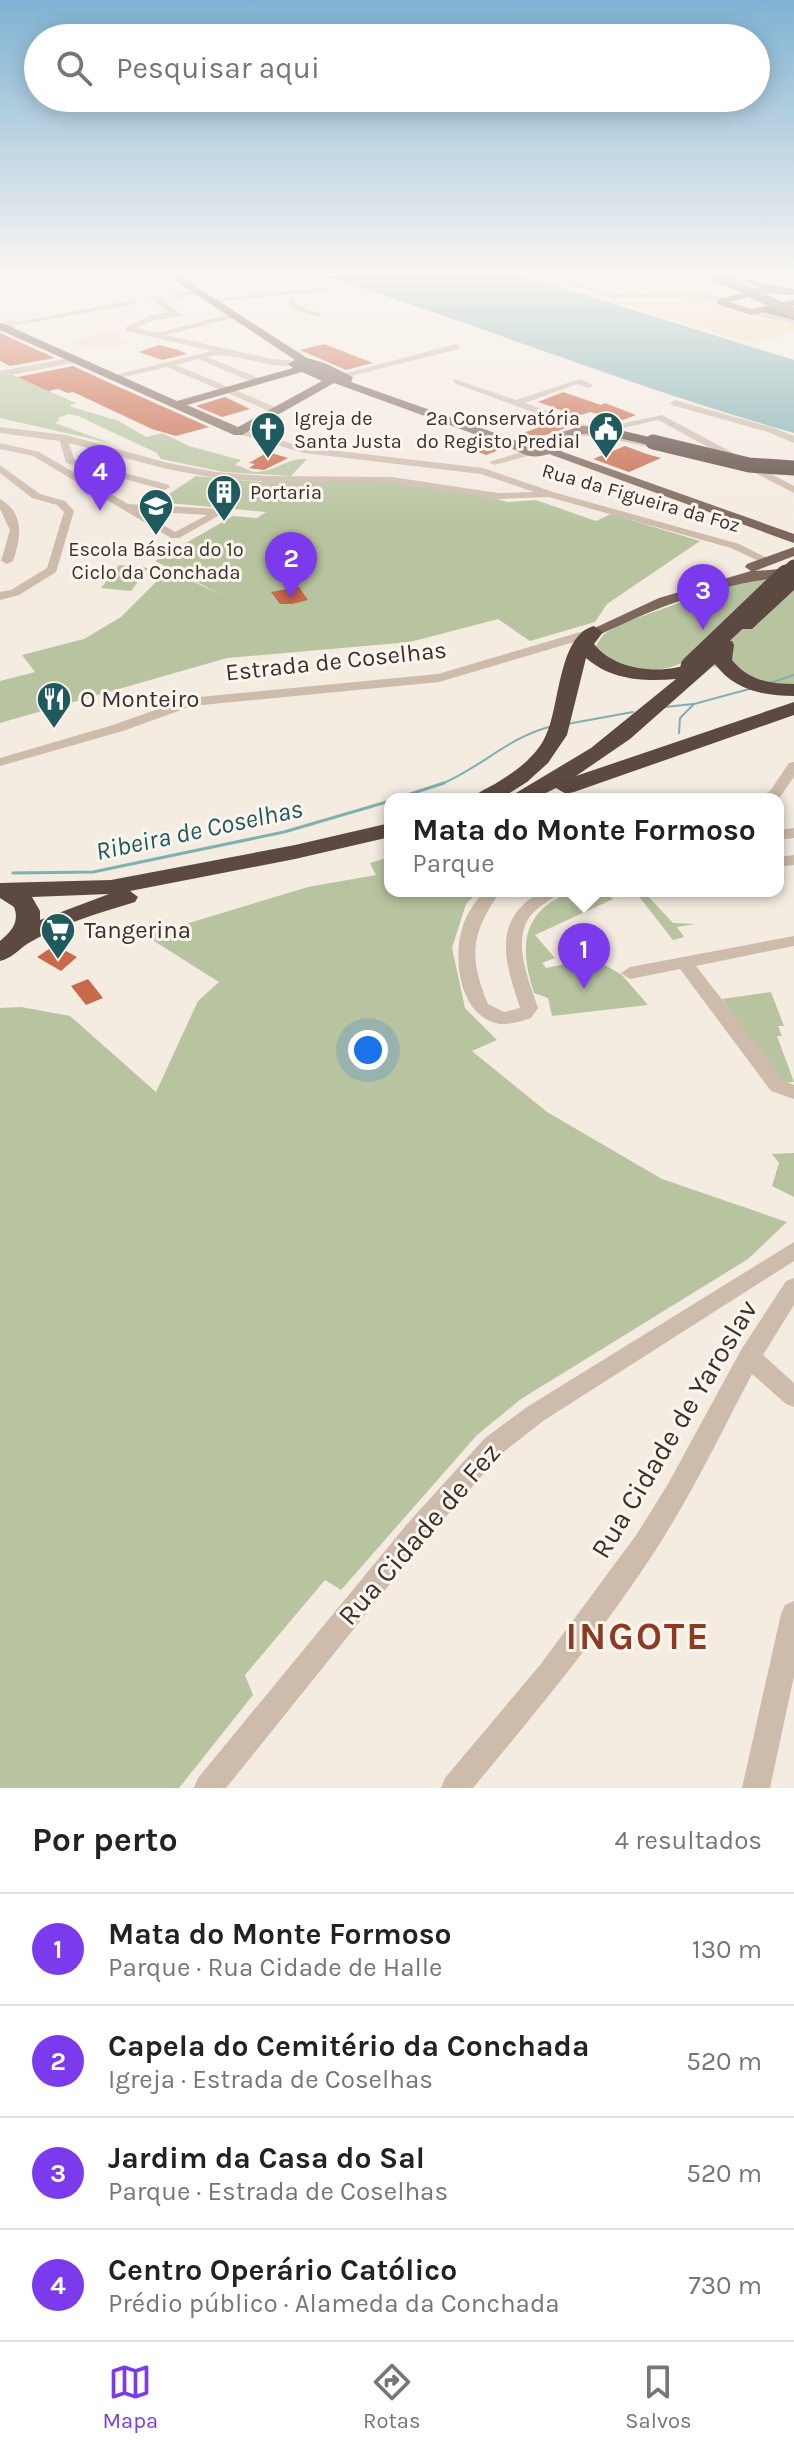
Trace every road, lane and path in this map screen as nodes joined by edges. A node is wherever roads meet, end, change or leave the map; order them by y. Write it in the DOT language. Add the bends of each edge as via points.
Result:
graph roads {
  1 [pos="72,358"];
  2 [pos="187,358"];
  3 [pos="202,358"];
  4 [pos="256,358"];
  5 [pos="292,358"];
  6 [pos="414,358"];
  7 [pos="75,360"];
  8 [pos="166,364"];
  9 [pos="300,364"];
  10 [pos="0,374"];
  11 [pos="114,378"];
  12 [pos="341,378"];
  13 [pos="258,381"];
  14 [pos="457,381"];
  15 [pos="589,385"];
  16 [pos="227,390"];
  17 [pos="518,402"];
  18 [pos="675,403"];
  19 [pos="174,405"];
  20 [pos="277,411"];
  21 [pos="0,421"];
  22 [pos="0,430"];
  23 [pos="595,430"];
  24 [pos="238,432"];
  25 [pos="794,440"];
  26 [pos="69,441"];
  27 [pos="0,446"];
  28 [pos="531,449"];
  29 [pos="731,460"];
  30 [pos="494,462"];
  31 [pos="0,468"];
  32 [pos="794,468"];
  33 [pos="778,481"];
  34 [pos="794,484"];
  35 [pos="165,487"];
  36 [pos="794,490"];
  37 [pos="549,494"];
  38 [pos="15,500"];
  39 [pos="127,507"];
  40 [pos="794,539"];
  41 [pos="745,550"];
  42 [pos="7,561"];
  43 [pos="767,561"];
  44 [pos="792,564"];
  45 [pos="751,567"];
  46 [pos="719,583"];
  47 [pos="0,596"];
  48 [pos="584,644"];
  49 [pos="725,645"];
  50 [pos="540,649"];
  51 [pos="691,669"];
  52 [pos="794,690"];
  53 [pos="794,708"];
  54 [pos="0,762"];
  55 [pos="794,766"];
  56 [pos="492,793"];
  57 [pos="509,793"];
  58 [pos="528,793"];
  59 [pos="550,793"];
  60 [pos="776,793"];
  61 [pos="384,831"];
  62 [pos="384,845"];
  63 [pos="3,888"];
  64 [pos="487,897"];
  65 [pos="542,897"];
  66 [pos="21,938"];
  67 [pos="794,941"];
  68 [pos="0,953"];
  69 [pos="684,962"];
  70 [pos="630,973"];
  71 [pos="794,1092"];
  72 [pos="794,1250"];
  73 [pos="794,1287"];
  74 [pos="749,1357"];
  75 [pos="794,1397"];
  76 [pos="794,1614"];
  77 [pos="208,1788"];
  78 [pos="455,1788"];
  79 [pos="756,1788"];
  1 -- 7 [label="main road"];
  2 -- 8 [label="street"];
  3 -- 13 [label="street"];
  4 -- 9 [label="street"];
  5 -- 9 [label="main road"];
  6 -- 12 [label="street"];
  7 -- 10 [label="street"];
  7 -- 11 [label="main road"];
  8 -- 11 [label="street"];
  8 -- 16 [label="street"];
  9 -- 12 [label="main road"];
  9 -- 13 [label="main road"];
  11 -- 19 [label="main road"];
  12 -- 20 [label="main road"];
  12 -- 28 [label="main road"];
  13 -- 16 [label="main road"];
  14 -- 17 [label="street"];
  15 -- 17 [label="street" via="577,381"];
  16 -- 19 [label="main road"];
  16 -- 20 [label="street"];
  17 -- 23 [label="street"];
  18 -- 25 [label="street"];
  19 -- 24 [label="main road"];
  20 -- 24 [label="main road"];
  21 -- 26 [label="street"];
  22 -- 26 [label="street"];
  23 -- 28 [label="main road"];
  23 -- 29 [label="street" via="659,417"];
  23 -- 32 [label="highway, bridge" via="749,465"];
  24 -- 37 [label="street, Rua da Figueira da Foz" via="304,450 472,468"];
  26 -- 35 [label="street" via="74,463"];
  26 -- 37 [label="street" via="219,476 388,479 501,496"];
  27 -- 39 [label="street" via="36,454"];
  28 -- 29 [label="street" via="592,432"];
  28 -- 30 [label="street"];
  28 -- 40 [label="main road"];
  28 -- 44 [label="main road" via="779,540"];
  29 -- 33 [label="street"];
  31 -- 38 [label="street"];
  33 -- 34 [label="street"];
  33 -- 36 [label="street"];
  37 -- 41 [label="street, Rua da Figueira da Foz"];
  38 -- 42 [label="street" via="17,533"];
  38 -- 47 [label="street" via="61,503 69,511 56,563 35,583"];
  39 -- 39 [label="street" via="175,536 220,512 150,507"];
  41 -- 43 [label="street, Rua da Figueira da Foz"];
  41 -- 44 [label="street"];
  41 -- 45 [label="street"];
  43 -- 44 [label="main road, Rua da Figueira da Foz"];
  43 -- 45 [label="main road"];
  44 -- 46 [label="main road"];
  44 -- 49 [label="highway"];
  44 -- 51 [label="highway, bridge"];
  45 -- 46 [label="main road"];
  46 -- 48 [label="main road, Estrada de Coselhas"];
  48 -- 50 [label="street"];
  48 -- 50 [label="street, Estrada de Coselhas"];
  48 -- 51 [label="highway" via="598,661 616,670 640,675"];
  48 -- 56 [label="highway" via="561,727 547,751"];
  49 -- 51 [label="highway"];
  49 -- 52 [label="highway" via="722,660 736,677 765,689"];
  50 -- 54 [label="street, Estrada de Coselhas" via="439,678 189,702"];
  51 -- 57 [label="highway" via="585,754"];
  51 -- 58 [label="highway" via="626,734 591,760"];
  53 -- 59 [label="highway"];
  55 -- 60 [label="street"];
  61 -- 63 [label="highway" via="111,887"];
  62 -- 66 [label="highway" via="115,900"];
  63 -- 66 [label="highway" via="29,911"];
  64 -- 65 [label="street" via="466,934 468,961 481,1008 502,1018 525,1014 529,1008 513,959 512,937 521,916"];
  66 -- 68 [label="highway"];
  67 -- 69 [label="street"];
  69 -- 70 [label="street"];
  69 -- 71 [label="street" via="778,1086"];
  72 -- 77 [label="street, Rua Cidade de Fez" via="493,1446"];
  73 -- 74 [label="street, Rua Cidade de Yaroslav"];
  74 -- 75 [label="street"];
  74 -- 78 [label="street, Rua Cidade de Yaroslav" via="646,1543 550,1675"];
  76 -- 79 [label="street"];
}
